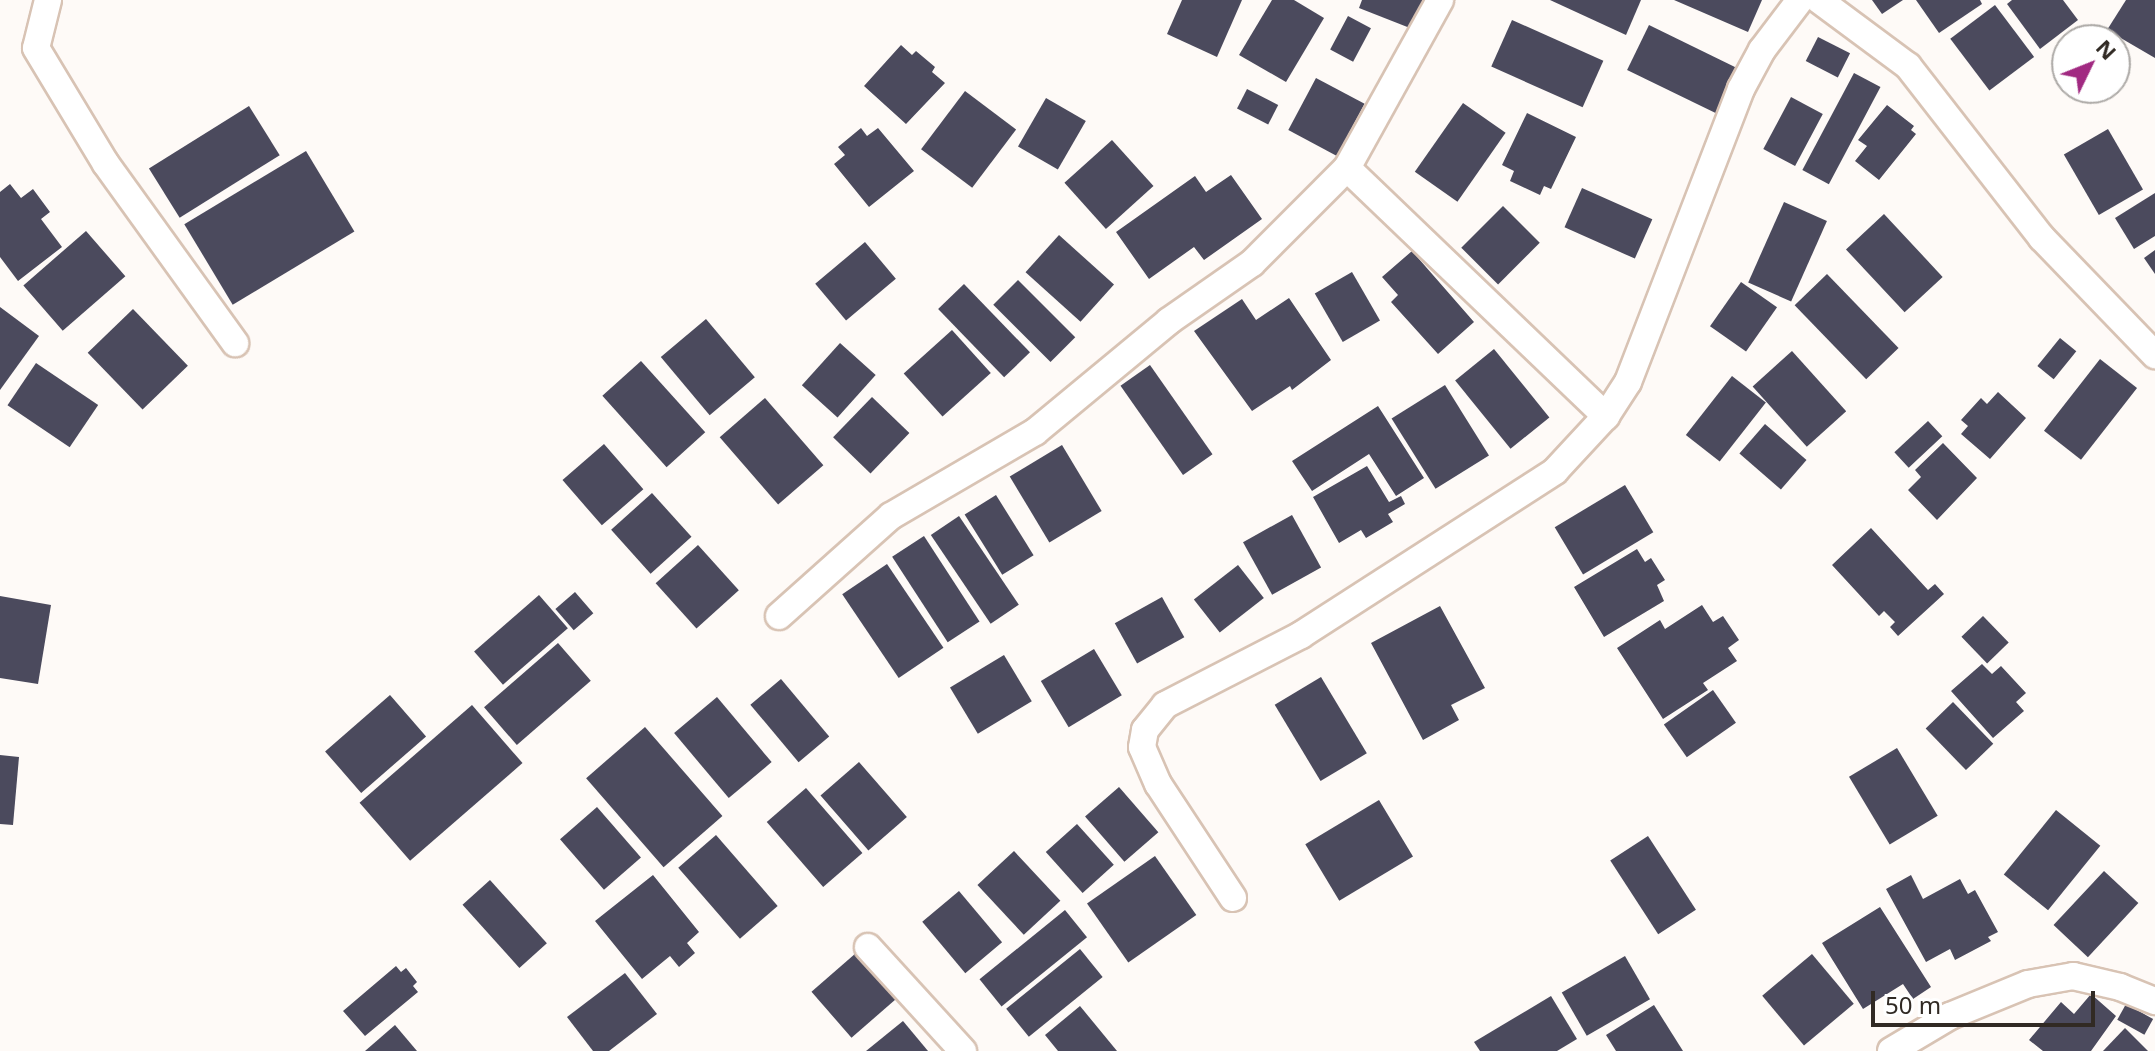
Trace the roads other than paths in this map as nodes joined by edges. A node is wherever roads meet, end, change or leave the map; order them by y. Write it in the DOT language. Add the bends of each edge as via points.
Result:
graph roads {
  1 [pos="48,0"];
  2 [pos="1440,0"];
  3 [pos="1800,0"];
  4 [pos="1819,0"];
  5 [pos="1347,168"];
  6 [pos="235,343"];
  7 [pos="2155,355"];
  8 [pos="1606,416"];
  9 [pos="779,616"];
  10 [pos="1233,898"];
  11 [pos="868,947"];
  12 [pos="2155,1001"];
  13 [pos="963,1051"];
  14 [pos="1891,1051"];
  1 -- 6 [label="street" via="36,48 106,164"];
  2 -- 5 [label="street"];
  3 -- 8 [label="street" via="1762,50 1741,89 1628,382"];
  4 -- 7 [label="street" via="1908,66 2042,238"];
  5 -- 8 [label="street"];
  5 -- 9 [label="street" via="1252,263 1169,321 1035,432 891,516"];
  8 -- 10 [label="street" via="1555,471 1301,635 1165,705 1145,730 1142,747 1158,784"];
  11 -- 13 [label="street"];
  12 -- 14 [label="street" via="2073,976 2028,984 1950,1016"];
}
